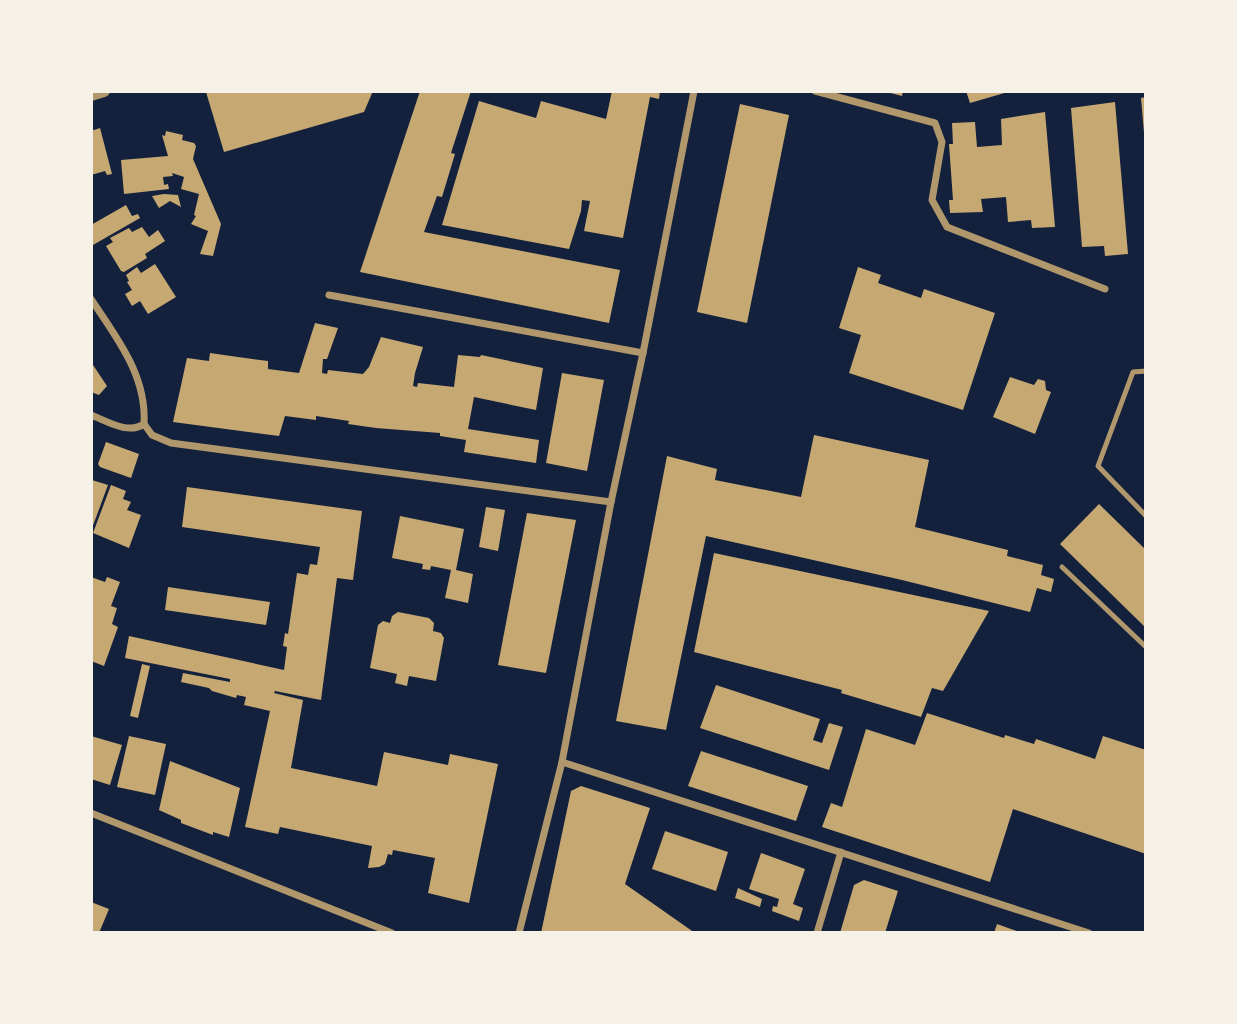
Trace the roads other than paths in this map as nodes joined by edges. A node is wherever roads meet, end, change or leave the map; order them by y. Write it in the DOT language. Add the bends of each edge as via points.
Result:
graph roads {
  1 [pos="104,91"];
  2 [pos="694,91"];
  3 [pos="815,91"];
  4 [pos="91,95"];
  5 [pos="1105,289"];
  6 [pos="329,295"];
  7 [pos="91,299"];
  8 [pos="643,353"];
  9 [pos="1146,371"];
  10 [pos="91,415"];
  11 [pos="144,424"];
  12 [pos="611,502"];
  13 [pos="1146,516"];
  14 [pos="1062,567"];
  15 [pos="1146,647"];
  16 [pos="562,762"];
  17 [pos="91,813"];
  18 [pos="841,852"];
  19 [pos="392,933"];
  20 [pos="519,933"];
  21 [pos="817,933"];
  22 [pos="1089,933"];
  1 -- 4 [label="street"];
  2 -- 8 [label="street"];
  3 -- 5 [label="street" via="935,123 942,142 932,200 947,228"];
  6 -- 8 [label="street"];
  7 -- 11 [label="street" via="131,362"];
  8 -- 12 [label="street"];
  9 -- 13 [label="lane" via="1133,372 1098,466"];
  10 -- 11 [label="street" via="126,428"];
  11 -- 12 [label="street" via="152,435 171,443"];
  12 -- 16 [label="street"];
  14 -- 15 [label="lane"];
  16 -- 18 [label="street"];
  16 -- 20 [label="street"];
  17 -- 19 [label="street"];
  18 -- 21 [label="street"];
  18 -- 22 [label="street"];
}
